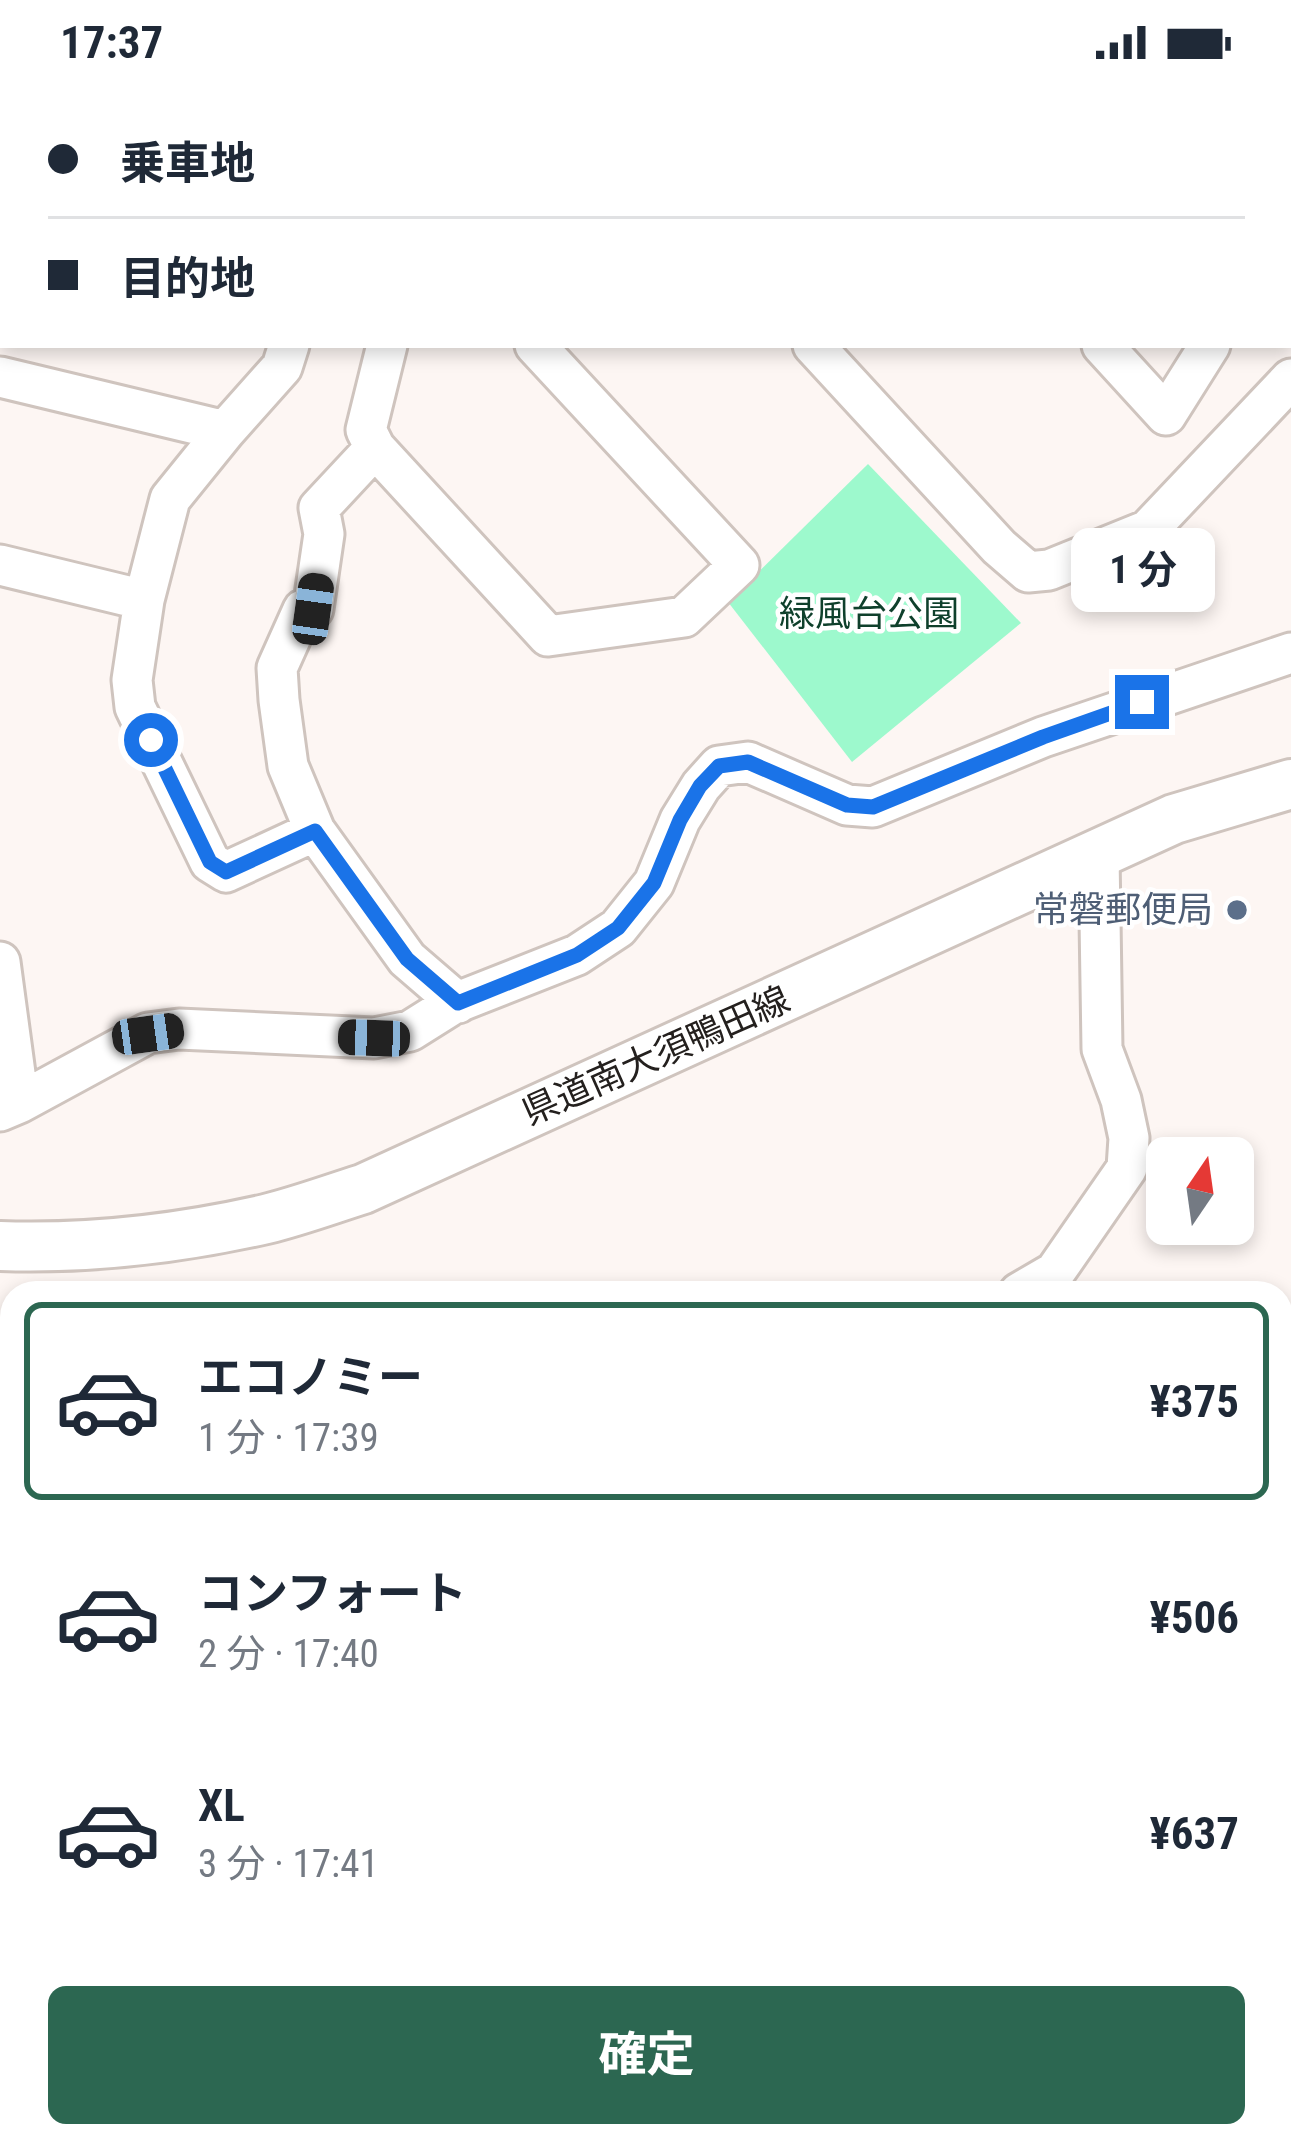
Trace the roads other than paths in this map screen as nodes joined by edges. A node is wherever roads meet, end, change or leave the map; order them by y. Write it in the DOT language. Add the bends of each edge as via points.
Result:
graph roads {
  1 [pos="288,348"];
  2 [pos="386,348"];
  3 [pos="538,348"];
  4 [pos="816,348"];
  5 [pos="1105,348"];
  6 [pos="1208,348"];
  7 [pos="0,377"];
  8 [pos="1291,379"];
  9 [pos="225,430"];
  10 [pos="375,448"];
  11 [pos="0,565"];
  12 [pos="144,600"];
  13 [pos="1291,653"];
  14 [pos="1291,784"];
  15 [pos="315,831"];
  16 [pos="1099,854"];
  17 [pos="0,962"];
  18 [pos="458,1003"];
  19 [pos="9,1107"];
  20 [pos="0,1246"];
  21 [pos="1040,1281"];
  1 -- 9 [label="street" via="282,368"];
  2 -- 10 [label="street" via="367,430"];
  3 -- 10 [label="street" via="739,565 684,617 548,636"];
  4 -- 8 [label="street" via="1028,572 1148,530"];
  5 -- 6 [label="street" via="1166,415"];
  7 -- 9 [label="street"];
  9 -- 12 [label="street" via="170,499"];
  10 -- 15 [label="street" via="319,508 324,534 313,609 303,610 278,668 288,766"];
  11 -- 12 [label="street"];
  12 -- 15 [label="street" via="131,680 135,706 210,862 226,872"];
  13 -- 18 [label="street" via="1043,737 873,807 847,805 748,762 719,766 680,820 654,883 618,928 577,955"];
  14 -- 16 [label="main road, 県道南大須鴨田線" via="1174,819"];
  15 -- 18 [label="street" via="407,959"];
  16 -- 20 [label="main road, 県道南大須鴨田線" via="363,1189 173,1237"];
  16 -- 21 [label="street" via="1102,1048 1129,1138 1127,1168 1055,1272"];
  17 -- 19 [label="street"];
  18 -- 19 [label="street" via="410,1031 374,1038 148,1034"];
}
